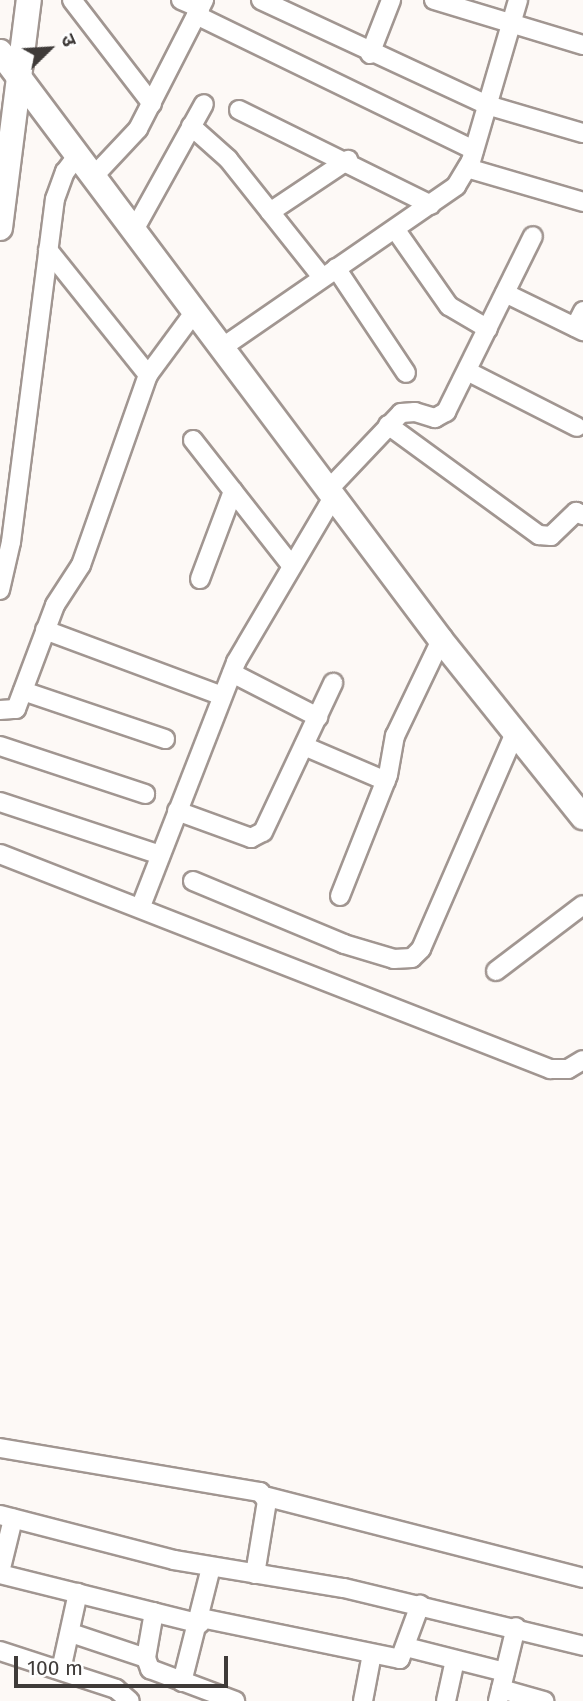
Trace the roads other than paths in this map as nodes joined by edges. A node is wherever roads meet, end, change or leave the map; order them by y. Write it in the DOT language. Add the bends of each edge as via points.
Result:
graph roads {
  1 [pos="29,0"];
  2 [pos="72,0"];
  3 [pos="181,0"];
  4 [pos="261,0"];
  5 [pos="391,0"];
  6 [pos="437,0"];
  7 [pos="518,0"];
  8 [pos="200,8"];
  9 [pos="511,23"];
  10 [pos="583,45"];
  11 [pos="370,54"];
  12 [pos="11,65"];
  13 [pos="152,104"];
  14 [pos="204,104"];
  15 [pos="487,105"];
  16 [pos="239,110"];
  17 [pos="191,126"];
  18 [pos="583,133"];
  19 [pos="474,150"];
  20 [pos="78,155"];
  21 [pos="348,160"];
  22 [pos="467,168"];
  23 [pos="93,177"];
  24 [pos="583,202"];
  25 [pos="431,205"];
  26 [pos="270,212"];
  27 [pos="0,228"];
  28 [pos="395,229"];
  29 [pos="133,232"];
  30 [pos="533,236"];
  31 [pos="48,250"];
  32 [pos="329,273"];
  33 [pos="505,293"];
  34 [pos="583,311"];
  35 [pos="193,314"];
  36 [pos="488,329"];
  37 [pos="579,329"];
  38 [pos="220,349"];
  39 [pos="467,371"];
  40 [pos="405,373"];
  41 [pos="148,375"];
  42 [pos="388,425"];
  43 [pos="577,427"];
  44 [pos="193,440"];
  45 [pos="233,491"];
  46 [pos="330,494"];
  47 [pos="583,515"];
  48 [pos="291,565"];
  49 [pos="200,579"];
  50 [pos="0,590"];
  51 [pos="45,630"];
  52 [pos="440,640"];
  53 [pos="232,673"];
  54 [pos="333,684"];
  55 [pos="23,691"];
  56 [pos="222,696"];
  57 [pos="0,710"];
  58 [pos="318,717"];
  59 [pos="515,733"];
  60 [pos="165,739"];
  61 [pos="0,746"];
  62 [pos="304,746"];
  63 [pos="386,781"];
  64 [pos="145,794"];
  65 [pos="0,802"];
  66 [pos="177,811"];
  67 [pos="583,817"];
  68 [pos="0,854"];
  69 [pos="160,855"];
  70 [pos="193,881"];
  71 [pos="341,896"];
  72 [pos="583,905"];
  73 [pos="141,906"];
  74 [pos="496,971"];
  75 [pos="583,1060"];
  76 [pos="0,1448"];
  77 [pos="264,1496"];
  78 [pos="6,1517"];
  79 [pos="211,1567"];
  80 [pos="0,1573"];
  81 [pos="255,1574"];
  82 [pos="583,1578"];
  83 [pos="78,1593"];
  84 [pos="420,1605"];
  85 [pos="154,1612"];
  86 [pos="200,1621"];
  87 [pos="516,1627"];
  88 [pos="71,1633"];
  89 [pos="583,1646"];
  90 [pos="407,1647"];
  91 [pos="0,1651"];
  92 [pos="372,1654"];
  93 [pos="146,1658"];
  94 [pos="454,1660"];
  95 [pos="61,1670"];
  96 [pos="183,1682"];
  97 [pos="501,1688"];
  98 [pos="130,1701"];
  99 [pos="234,1701"];
  100 [pos="363,1701"];
  101 [pos="446,1701"];
  102 [pos="544,1701"];
  1 -- 12 [label="main road"];
  2 -- 13 [label="street"];
  3 -- 8 [label="street"];
  4 -- 11 [label="street"];
  5 -- 11 [label="street"];
  6 -- 9 [label="street"];
  7 -- 9 [label="street"];
  8 -- 13 [label="street"];
  8 -- 19 [label="street"];
  9 -- 10 [label="street"];
  9 -- 15 [label="street"];
  11 -- 15 [label="street"];
  12 -- 20 [label="main road"];
  12 -- 27 [label="main road"];
  13 -- 23 [label="street" via="138,129"];
  14 -- 17 [label="street"];
  15 -- 18 [label="street"];
  15 -- 19 [label="street"];
  16 -- 21 [label="street"];
  17 -- 26 [label="street" via="220,149"];
  17 -- 29 [label="street"];
  19 -- 22 [label="street"];
  20 -- 23 [label="main road"];
  20 -- 31 [label="street" via="59,183"];
  21 -- 25 [label="street"];
  21 -- 26 [label="street"];
  22 -- 24 [label="street"];
  22 -- 25 [label="street" via="456,186"];
  23 -- 29 [label="main road"];
  25 -- 28 [label="street"];
  26 -- 32 [label="street"];
  28 -- 32 [label="street"];
  28 -- 36 [label="street" via="449,306"];
  29 -- 35 [label="main road"];
  30 -- 33 [label="street"];
  31 -- 41 [label="street"];
  31 -- 50 [label="street" via="11,542"];
  32 -- 38 [label="street"];
  32 -- 40 [label="street"];
  33 -- 36 [label="street"];
  33 -- 37 [label="street"];
  34 -- 37 [label="street"];
  35 -- 38 [label="main road"];
  35 -- 41 [label="street"];
  36 -- 39 [label="street"];
  38 -- 46 [label="main road"];
  39 -- 42 [label="street" via="441,417 406,411"];
  39 -- 43 [label="street"];
  41 -- 51 [label="street" via="81,565"];
  42 -- 46 [label="street"];
  42 -- 47 [label="street" via="539,535 551,536 568,516"];
  44 -- 45 [label="street"];
  45 -- 48 [label="street"];
  45 -- 49 [label="street"];
  46 -- 48 [label="street"];
  46 -- 52 [label="main road"];
  48 -- 53 [label="street"];
  51 -- 55 [label="street"];
  51 -- 56 [label="street"];
  52 -- 59 [label="main road"];
  52 -- 63 [label="street" via="395,736"];
  53 -- 56 [label="street"];
  53 -- 58 [label="street"];
  54 -- 58 [label="street"];
  55 -- 57 [label="street" via="16,709"];
  55 -- 60 [label="street"];
  56 -- 66 [label="street"];
  58 -- 62 [label="street"];
  59 -- 67 [label="main road"];
  59 -- 70 [label="street" via="421,949 412,958 394,959 344,944"];
  61 -- 64 [label="street"];
  62 -- 63 [label="street"];
  62 -- 66 [label="street" via="268,824 257,836"];
  63 -- 71 [label="street"];
  65 -- 69 [label="street"];
  66 -- 69 [label="street"];
  68 -- 73 [label="street"];
  69 -- 73 [label="street"];
  72 -- 74 [label="street"];
  73 -- 75 [label="street" via="550,1069 568,1069"];
  76 -- 77 [label="street"];
  77 -- 81 [label="street"];
  77 -- 82 [label="street"];
  78 -- 79 [label="street"];
  78 -- 80 [label="street"];
  79 -- 81 [label="street"];
  79 -- 86 [label="street"];
  80 -- 83 [label="street"];
  81 -- 84 [label="street"];
  83 -- 85 [label="street"];
  83 -- 88 [label="street"];
  84 -- 87 [label="street"];
  84 -- 90 [label="street"];
  85 -- 86 [label="street"];
  85 -- 93 [label="street"];
  86 -- 92 [label="street"];
  86 -- 96 [label="street"];
  87 -- 89 [label="street"];
  87 -- 97 [label="street"];
  88 -- 93 [label="street"];
  88 -- 95 [label="street"];
  90 -- 92 [label="street" via="400,1659"];
  90 -- 94 [label="street"];
  91 -- 95 [label="street"];
  92 -- 100 [label="street"];
  93 -- 96 [label="street" via="150,1669"];
  94 -- 97 [label="street"];
  94 -- 101 [label="street"];
  95 -- 98 [label="street" via="117,1689"];
  96 -- 99 [label="street"];
  97 -- 102 [label="street"];
}
